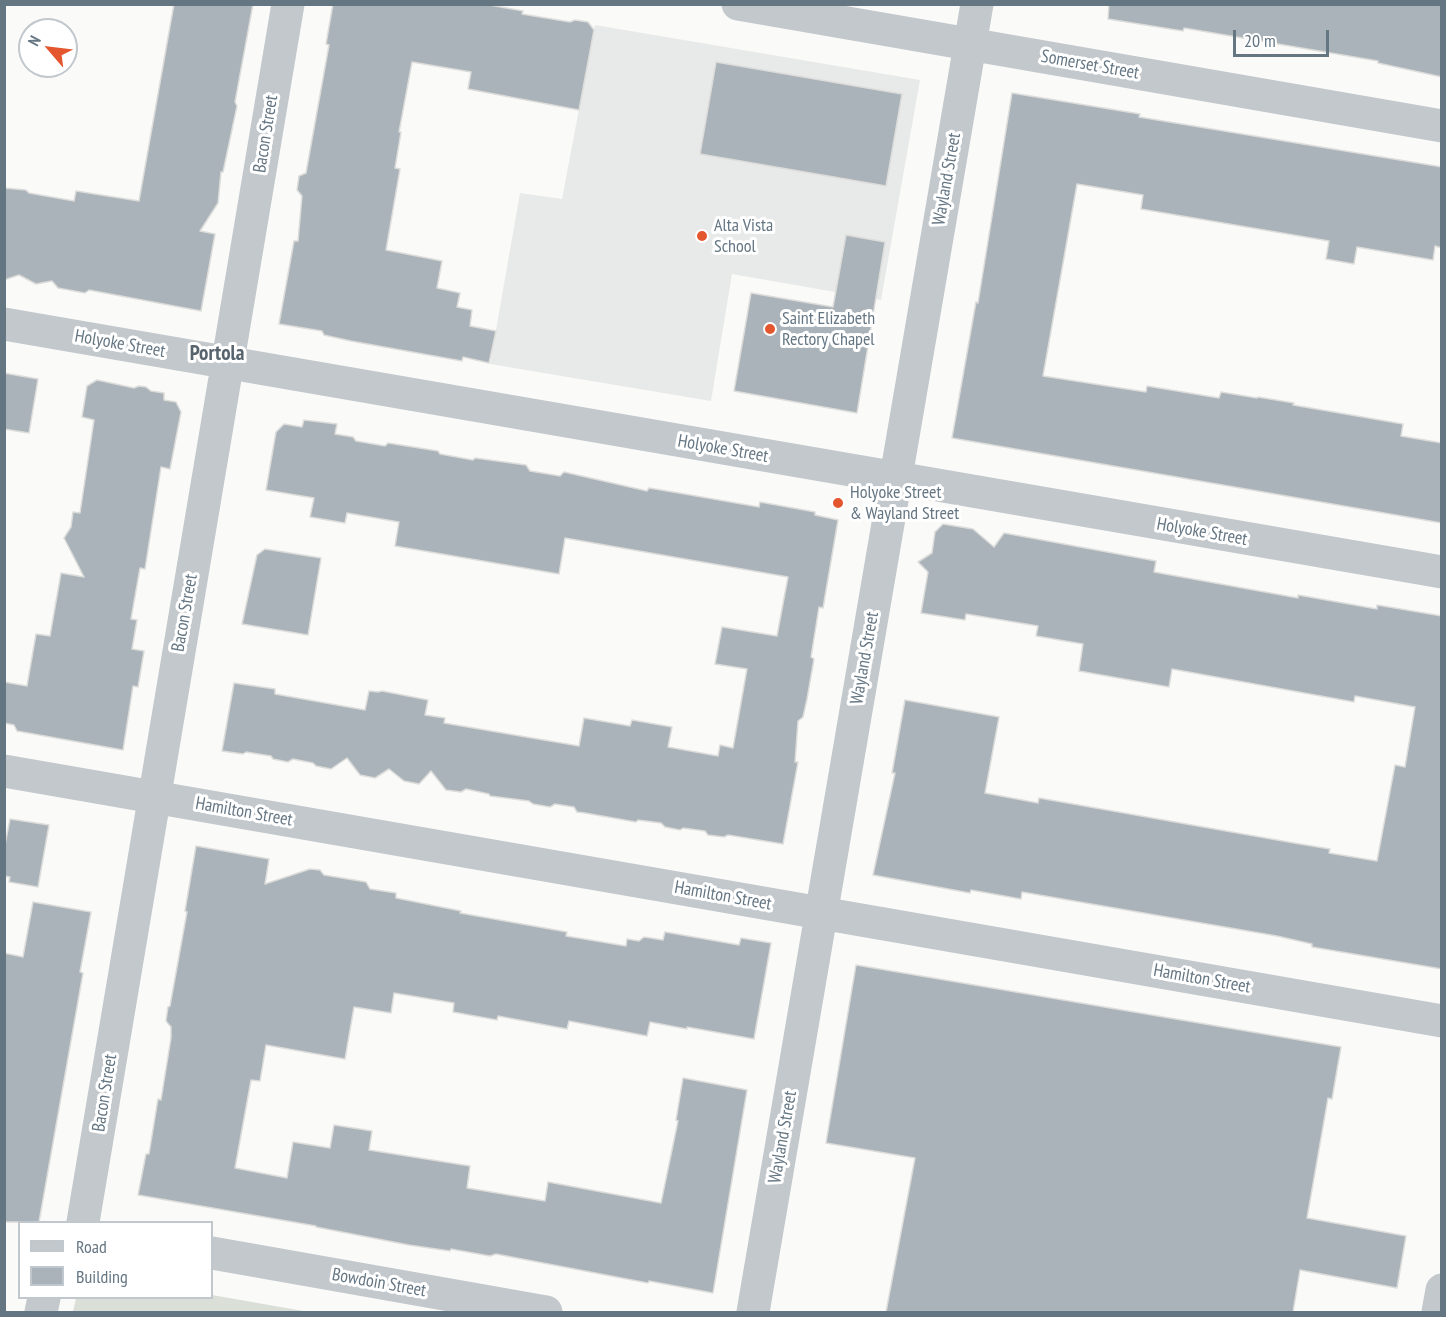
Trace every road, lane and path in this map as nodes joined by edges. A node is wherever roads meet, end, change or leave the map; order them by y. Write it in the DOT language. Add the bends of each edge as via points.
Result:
graph roads {
  1 [pos="288,4"];
  2 [pos="738,4"];
  3 [pos="977,4"];
  4 [pos="970,44"];
  5 [pos="1442,126"];
  6 [pos="4,324"];
  7 [pos="228,363"];
  8 [pos="895,479"];
  9 [pos="1442,572"];
  10 [pos="4,771"];
  11 [pos="154,796"];
  12 [pos="821,914"];
  13 [pos="1442,1021"];
  14 [pos="83,1221"];
  15 [pos="213,1253"];
  16 [pos="1442,1290"];
  17 [pos="546,1312"];
  18 [pos="753,1312"];
  19 [pos="1438,1312"];
  1 -- 7 [label="street, Bacon Street"];
  2 -- 4 [label="street, Somerset Street"];
  3 -- 4 [label="street, Wayland Street"];
  4 -- 5 [label="street, Somerset Street"];
  4 -- 8 [label="street, Wayland Street"];
  6 -- 7 [label="street, Holyoke Street"];
  7 -- 8 [label="street, Holyoke Street"];
  7 -- 11 [label="street, Bacon Street"];
  8 -- 9 [label="street, Holyoke Street"];
  8 -- 12 [label="street, Wayland Street"];
  10 -- 11 [label="street, Hamilton Street"];
  11 -- 12 [label="street, Hamilton Street"];
  11 -- 14 [label="street, Bacon Street"];
  12 -- 13 [label="street, Hamilton Street"];
  12 -- 18 [label="street, Wayland Street"];
  15 -- 17 [label="street, Bowdoin Street"];
  16 -- 19 [label="street"];
}
